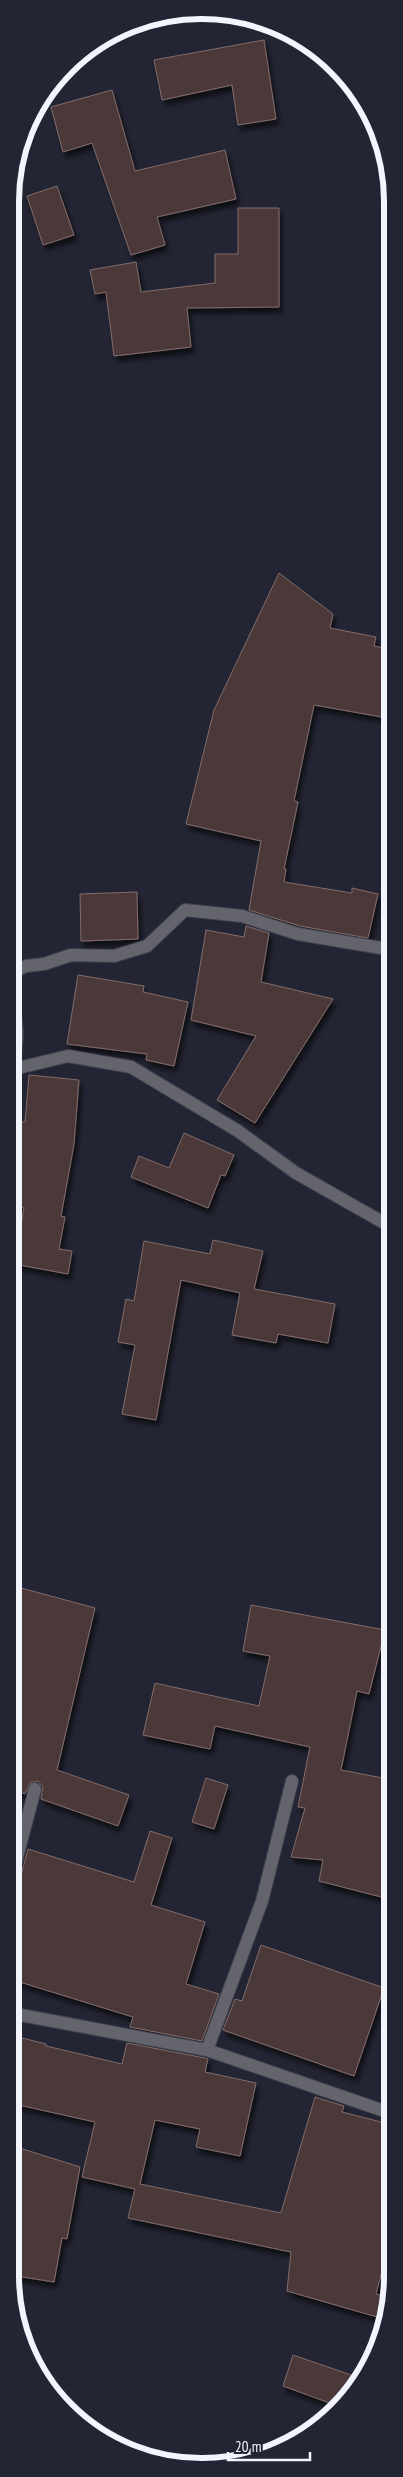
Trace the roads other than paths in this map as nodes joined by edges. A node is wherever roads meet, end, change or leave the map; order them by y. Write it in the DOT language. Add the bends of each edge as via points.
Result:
graph roads {
  1 [pos="384,948"];
  2 [pos="19,970"];
  3 [pos="19,1068"];
  4 [pos="384,1223"];
  5 [pos="292,1781"];
  6 [pos="35,1790"];
  7 [pos="19,1850"];
  8 [pos="19,2015"];
  9 [pos="206,2050"];
  10 [pos="384,2111"];
  1 -- 2 [label="street" via="298,934 242,916 185,910 147,946 114,956 71,955"];
  3 -- 4 [label="street" via="68,1056 132,1067 238,1131 296,1173"];
  5 -- 9 [label="street" via="262,1902"];
  6 -- 7 [label="street"];
  8 -- 9 [label="street"];
  9 -- 10 [label="street"];
}
